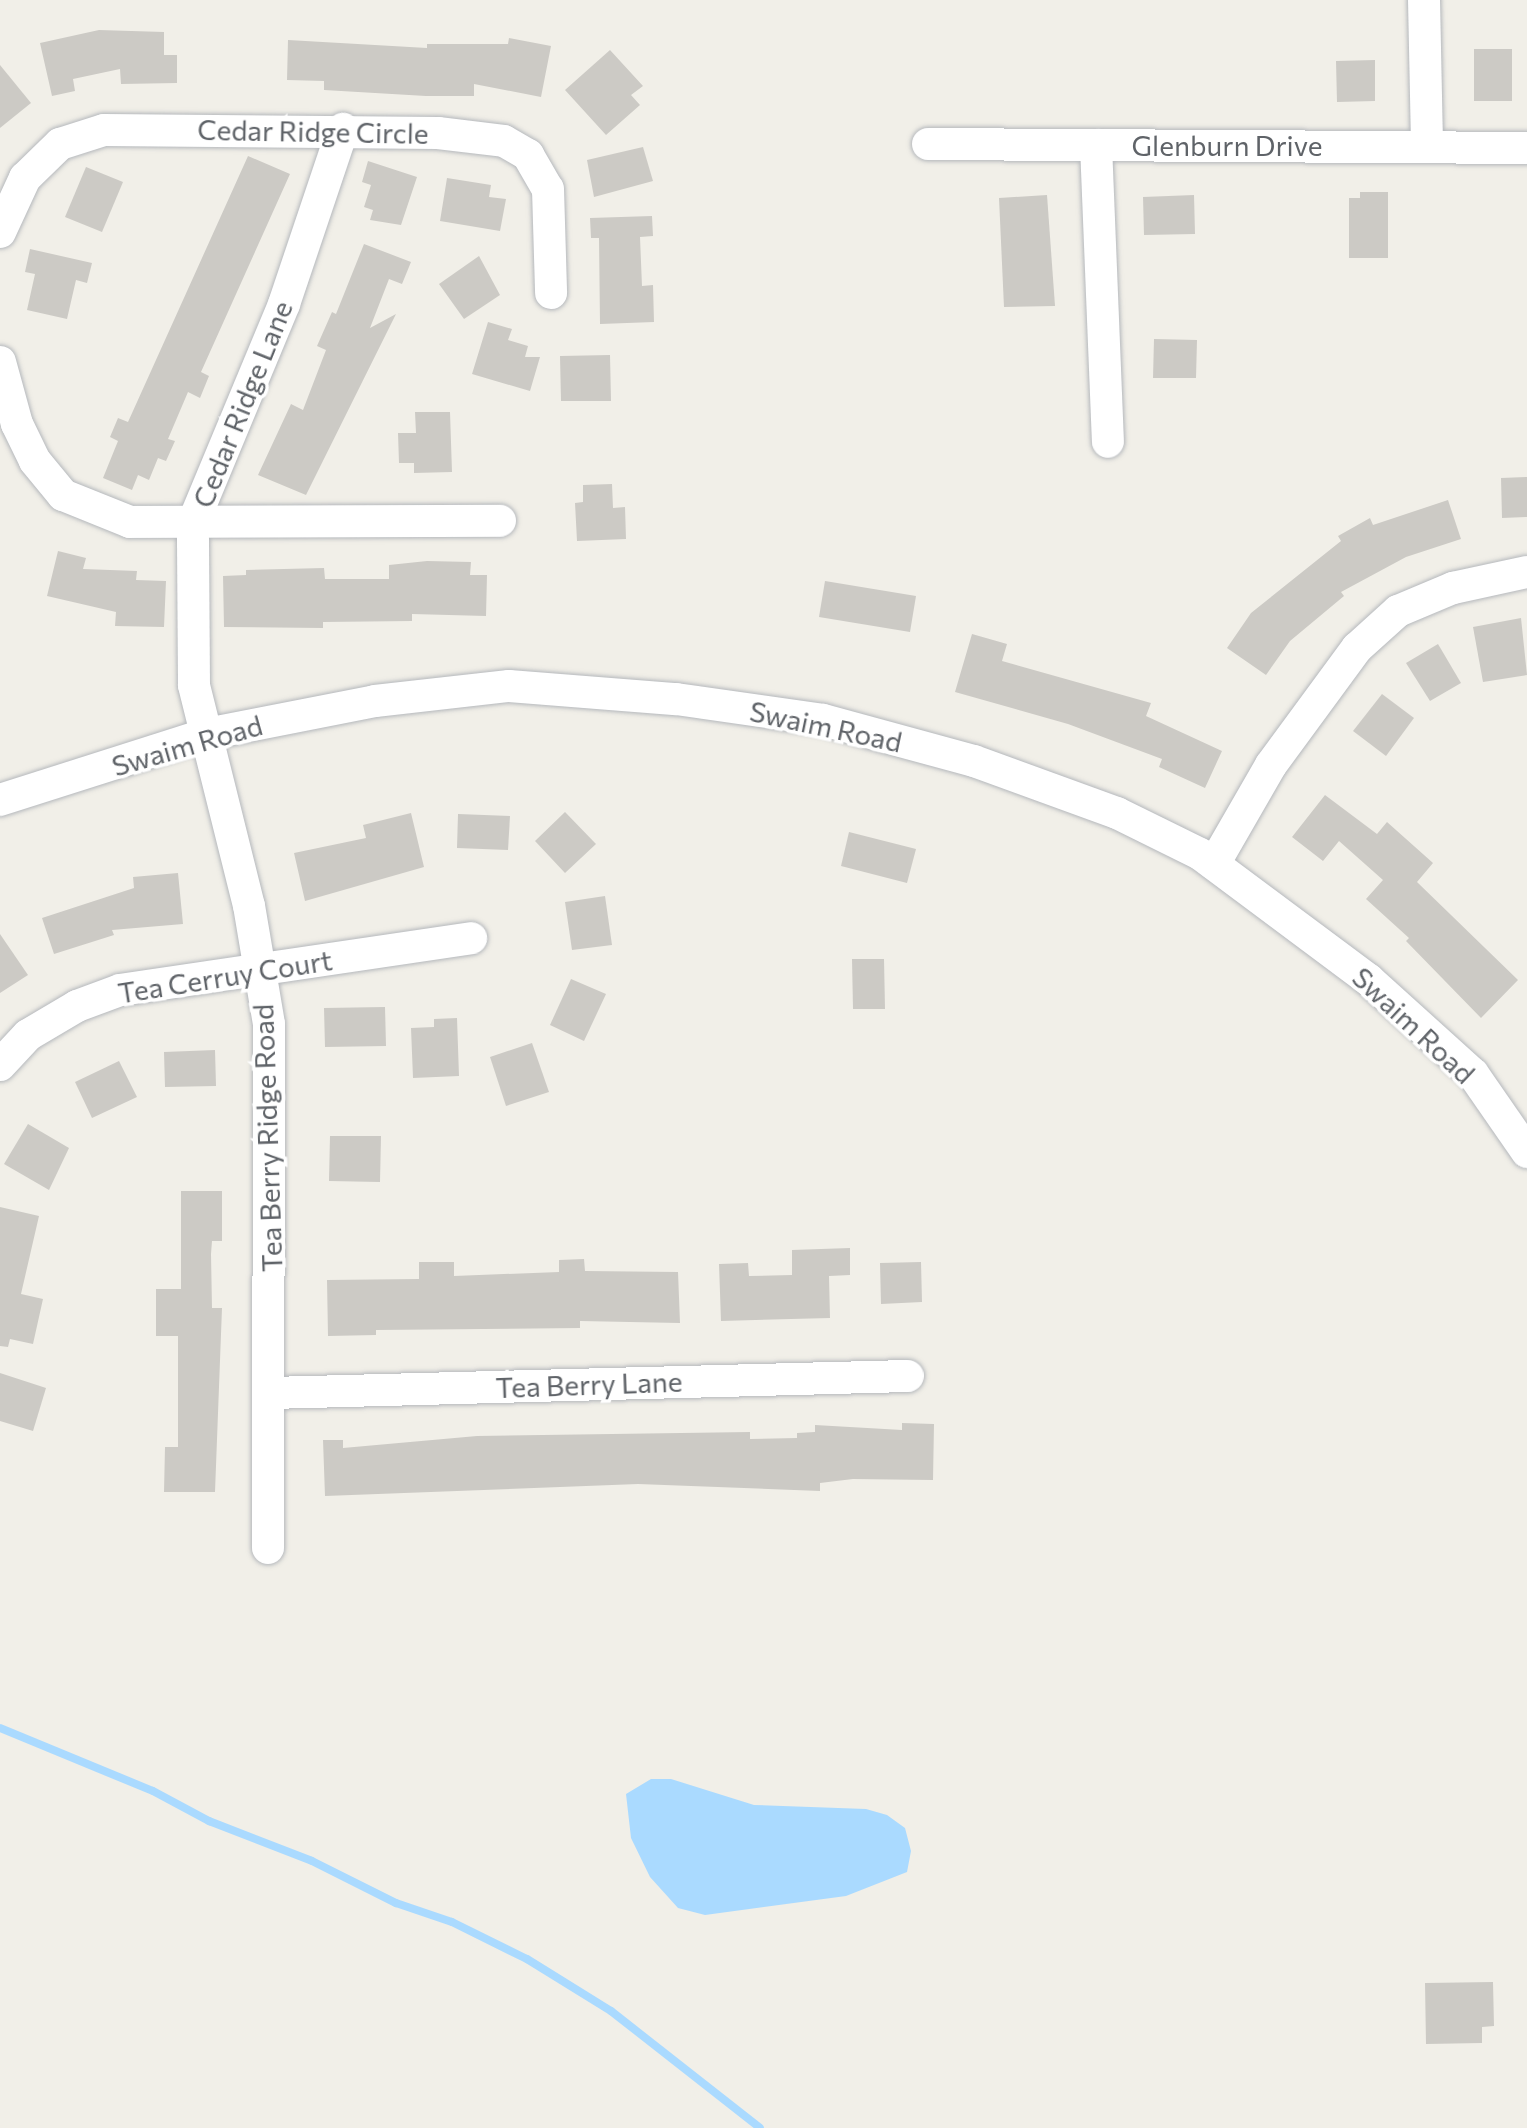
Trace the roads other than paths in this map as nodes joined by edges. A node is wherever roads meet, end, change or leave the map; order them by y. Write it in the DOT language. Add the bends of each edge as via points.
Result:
graph roads {
  1 [pos="1424,0"];
  2 [pos="343,129"];
  3 [pos="928,144"];
  4 [pos="1096,145"];
  5 [pos="1427,145"];
  6 [pos="1527,148"];
  7 [pos="0,232"];
  8 [pos="551,293"];
  9 [pos="0,362"];
  10 [pos="1108,442"];
  11 [pos="500,521"];
  12 [pos="193,523"];
  13 [pos="1527,572"];
  14 [pos="207,734"];
  15 [pos="0,800"];
  16 [pos="1214,864"];
  17 [pos="471,938"];
  18 [pos="260,970"];
  19 [pos="0,1065"];
  20 [pos="1527,1152"];
  21 [pos="908,1376"];
  22 [pos="271,1393"];
  23 [pos="268,1548"];
  1 -- 5 [label="street"];
  2 -- 7 [label="street, Cedar Ridge Circle" via="104,130 60,144 25,178"];
  2 -- 8 [label="street, Cedar Ridge Circle" via="504,141 528,155 548,189"];
  2 -- 12 [label="street, Cedar Ridge Lane" via="284,304"];
  3 -- 4 [label="street, Glenburn Drive"];
  4 -- 5 [label="street, Glenburn Drive"];
  4 -- 10 [label="street"];
  5 -- 6 [label="street, Glenburn Drive"];
  9 -- 12 [label="street" via="23,436 35,461 63,495 130,522"];
  11 -- 12 [label="street"];
  12 -- 14 [label="street, Cedar Ridge Lane" via="194,685"];
  13 -- 16 [label="street" via="1453,588 1398,611 1357,648 1271,765"];
  14 -- 15 [label="street, Swaim Road"];
  14 -- 16 [label="street, Swaim Road" via="375,701 509,686 676,699 823,720 974,761 1117,813"];
  14 -- 18 [label="street, Tea Berry Ridge Road"];
  16 -- 20 [label="street, Swaim Road" via="1369,980 1473,1074"];
  17 -- 18 [label="street, Tea Cerruy Court"];
  18 -- 19 [label="street, Tea Cerruy Court" via="120,990 77,1006 28,1035"];
  18 -- 22 [label="street, Tea Berry Ridge Road" via="269,1024"];
  21 -- 22 [label="street, Tea Berry Lane"];
  22 -- 23 [label="street, Tea Berry Ridge Road"];
}
